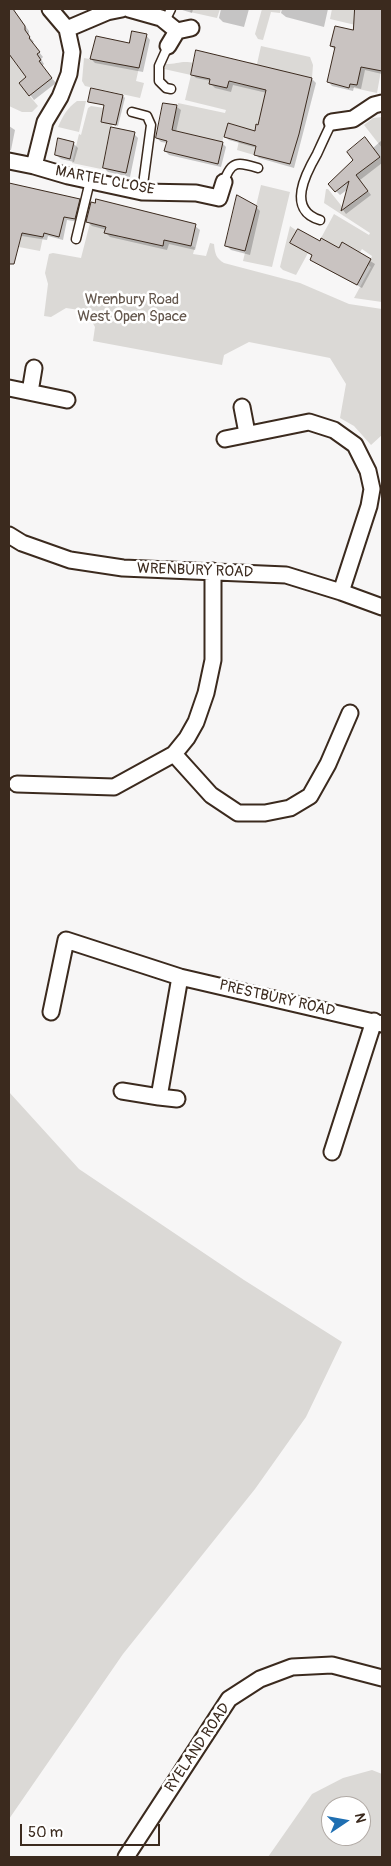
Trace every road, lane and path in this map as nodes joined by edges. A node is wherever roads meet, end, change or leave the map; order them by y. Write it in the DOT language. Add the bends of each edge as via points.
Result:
graph roads {
  1 [pos="50,9"];
  2 [pos="122,9"];
  3 [pos="129,9"];
  4 [pos="168,15"];
  5 [pos="67,30"];
  6 [pos="168,46"];
  7 [pos="171,89"];
  8 [pos="382,103"];
  9 [pos="132,112"];
  10 [pos="332,122"];
  11 [pos="9,161"];
  12 [pos="34,166"];
  13 [pos="258,168"];
  14 [pos="90,180"];
  15 [pos="224,182"];
  16 [pos="142,192"];
  17 [pos="320,220"];
  18 [pos="76,239"];
  19 [pos="34,368"];
  20 [pos="9,388"];
  21 [pos="30,392"];
  22 [pos="68,400"];
  23 [pos="242,408"];
  24 [pos="247,433"];
  25 [pos="226,438"];
  26 [pos="9,535"];
  27 [pos="213,572"];
  28 [pos="341,592"];
  29 [pos="382,607"];
  30 [pos="350,713"];
  31 [pos="174,754"];
  32 [pos="17,784"];
  33 [pos="180,977"];
  34 [pos="51,1012"];
  35 [pos="378,1023"];
  36 [pos="122,1090"];
  37 [pos="159,1097"];
  38 [pos="177,1099"];
  39 [pos="332,1152"];
  40 [pos="382,1678"];
  41 [pos="127,1857"];
  1 -- 5 [label="street, MARTEL CLOSE"];
  2 -- 5 [label="street" via="107,12"];
  3 -- 4 [label="street" via="161,18"];
  4 -- 6 [label="street" via="184,30"];
  5 -- 12 [label="street, MARTEL CLOSE" via="72,52 69,74 45,122"];
  6 -- 7 [label="lane" via="159,66 159,81"];
  8 -- 10 [label="street" via="353,119"];
  9 -- 16 [label="lane" via="147,116 152,125"];
  10 -- 17 [label="lane" via="309,166 301,195 305,211"];
  11 -- 12 [label="street, MARTEL CLOSE"];
  12 -- 14 [label="street, MARTEL CLOSE"];
  13 -- 15 [label="lane" via="232,166"];
  14 -- 16 [label="street, MARTEL CLOSE"];
  14 -- 18 [label="lane"];
  15 -- 16 [label="street, MARTEL CLOSE" via="219,198 196,193"];
  19 -- 21 [label="street"];
  20 -- 21 [label="street"];
  21 -- 22 [label="street"];
  23 -- 24 [label="street"];
  24 -- 25 [label="street"];
  24 -- 28 [label="street" via="309,422 334,430 359,451 372,489"];
  26 -- 27 [label="street, WRENBURY ROAD" via="70,560 123,568"];
  27 -- 28 [label="street, WRENBURY ROAD" via="286,575"];
  27 -- 31 [label="street" via="213,660 206,693 196,722"];
  28 -- 29 [label="street, WRENBURY ROAD"];
  30 -- 31 [label="street" via="310,796 290,808 266,813 238,813 211,795"];
  31 -- 32 [label="street" via="114,787"];
  33 -- 34 [label="street, PRESTBURY ROAD" via="68,933"];
  33 -- 35 [label="street, PRESTBURY ROAD"];
  33 -- 37 [label="street"];
  35 -- 39 [label="street, PRESTBURY ROAD"];
  36 -- 37 [label="street"];
  37 -- 38 [label="street"];
  40 -- 41 [label="street, RYELAND ROAD" via="332,1665 292,1667 260,1679 229,1699"];
}
